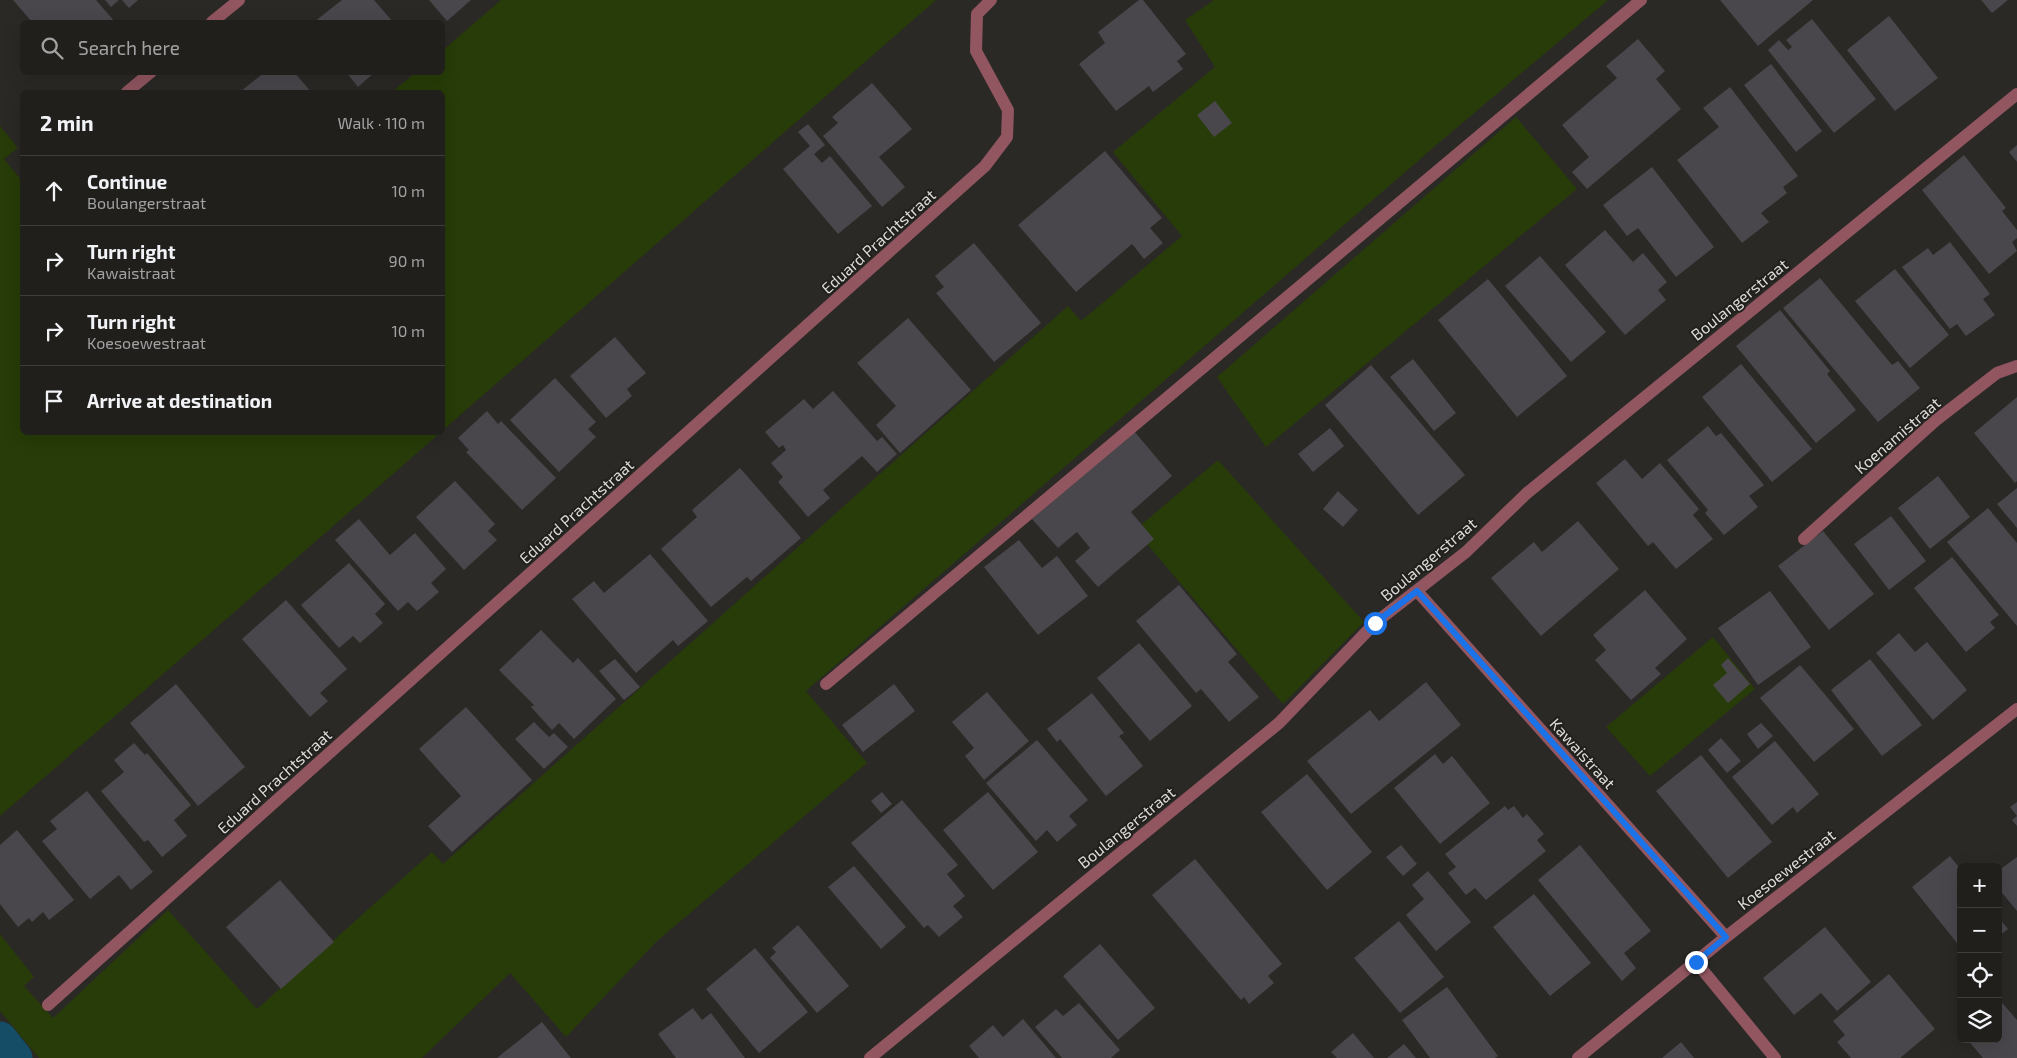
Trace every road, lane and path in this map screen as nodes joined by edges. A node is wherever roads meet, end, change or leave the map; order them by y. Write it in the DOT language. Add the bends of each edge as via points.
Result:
graph roads {
  1 [pos="239,0"];
  2 [pos="991,0"];
  3 [pos="1641,0"];
  4 [pos="214,20"];
  5 [pos="147,75"];
  6 [pos="129,90"];
  7 [pos="2017,94"];
  8 [pos="2017,366"];
  9 [pos="1804,539"];
  10 [pos="1417,591"];
  11 [pos="826,684"];
  12 [pos="2017,709"];
  13 [pos="1726,937"];
  14 [pos="1696,962"];
  15 [pos="48,1005"];
  16 [pos="870,1058"];
  17 [pos="1578,1058"];
  18 [pos="1775,1058"];
  1 -- 4 [label="street"];
  2 -- 15 [label="street, Eduard Prachtstraat" via="977,14 976,52 1008,110 1007,137 985,166"];
  3 -- 11 [label="street"];
  5 -- 6 [label="street"];
  7 -- 10 [label="street, Boulangerstraat" via="1527,493 1466,552"];
  8 -- 9 [label="street, Koenamistraat" via="1997,373 1936,421"];
  10 -- 13 [label="street, Kawaistraat"];
  10 -- 16 [label="street, Boulangerstraat" via="1375,623 1279,723"];
  12 -- 13 [label="street, Koesoewestraat"];
  13 -- 14 [label="street, Koesoewestraat"];
  14 -- 17 [label="street, Koesoewestraat"];
  14 -- 18 [label="street"];
}
